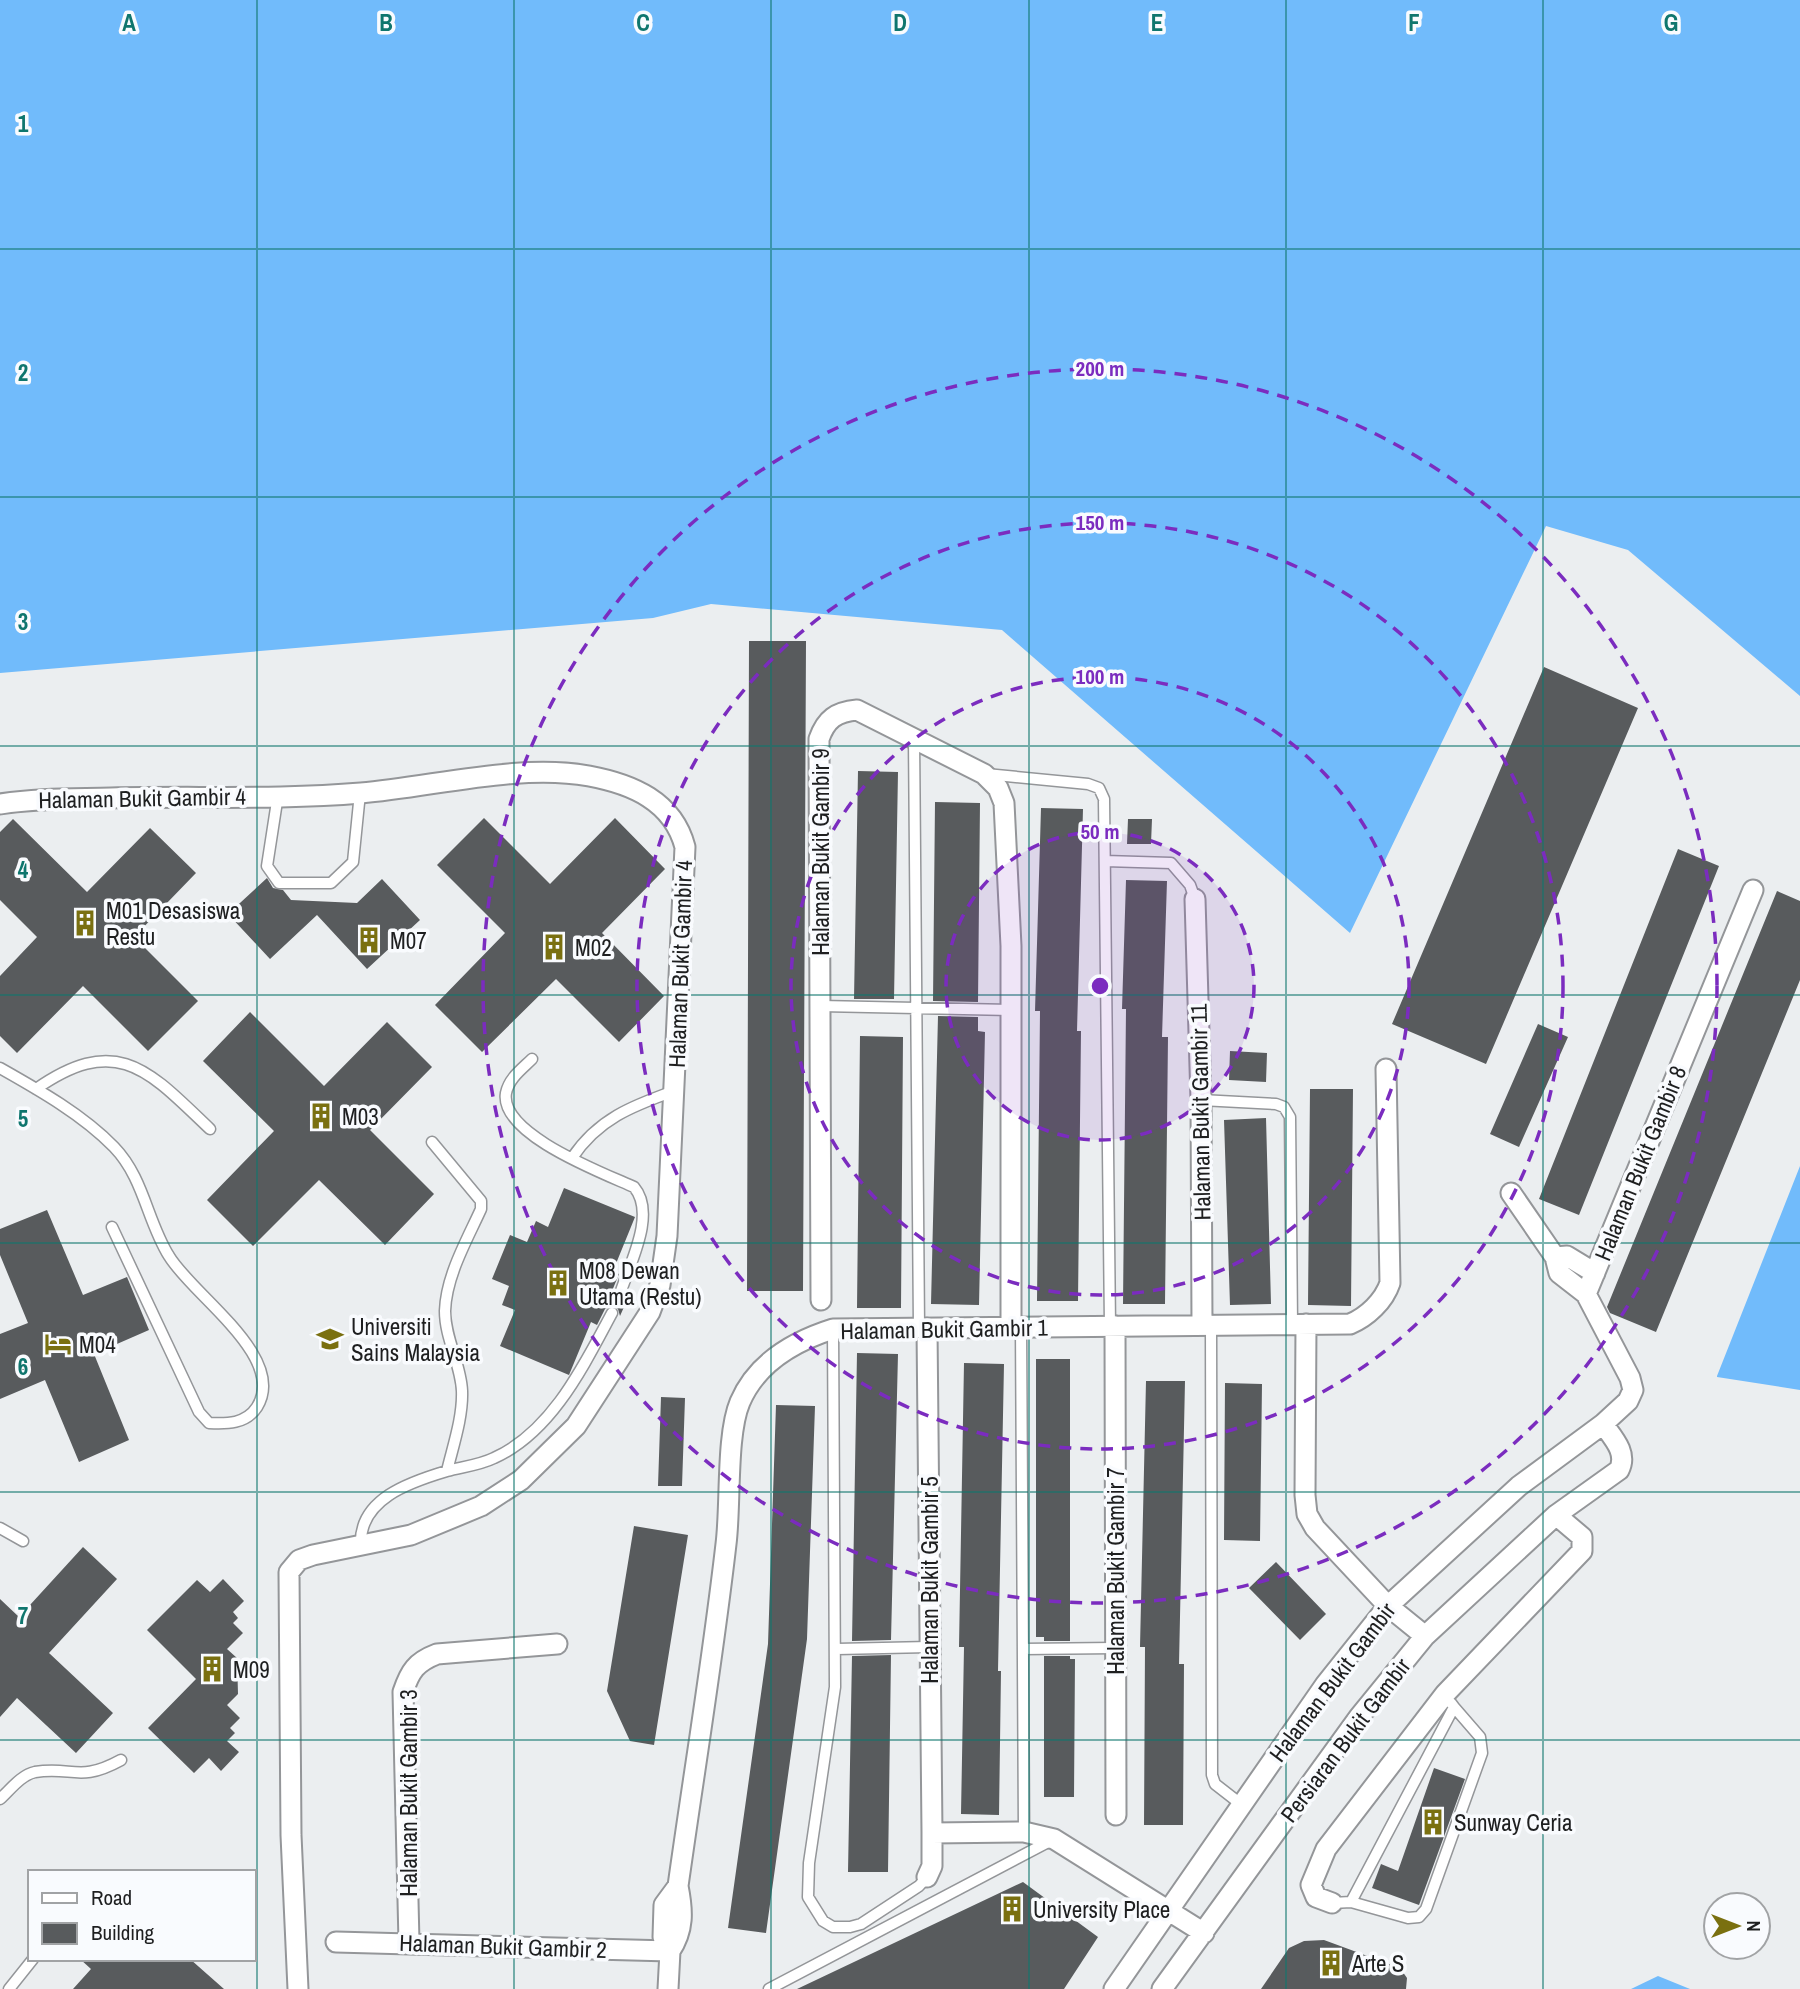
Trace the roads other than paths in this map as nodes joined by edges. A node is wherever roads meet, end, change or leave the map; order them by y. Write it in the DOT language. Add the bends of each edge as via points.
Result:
graph roads {
  1 [pos="914,737"];
  2 [pos="984,774"];
  3 [pos="360,793"];
  4 [pos="278,795"];
  5 [pos="0,804"];
  6 [pos="1104,861"];
  7 [pos="1752,890"];
  8 [pos="1195,899"];
  9 [pos="821,1006"];
  10 [pos="916,1008"];
  11 [pos="1011,1010"];
  12 [pos="532,1059"];
  13 [pos="0,1069"];
  14 [pos="1386,1069"];
  15 [pos="36,1089"];
  16 [pos="675,1090"];
  17 [pos="1201,1100"];
  18 [pos="210,1129"];
  19 [pos="432,1142"];
  20 [pos="572,1157"];
  21 [pos="1511,1193"];
  22 [pos="112,1227"];
  23 [pos="1555,1257"];
  24 [pos="1595,1273"];
  25 [pos="620,1294"];
  26 [pos="1586,1294"];
  27 [pos="821,1300"];
  28 [pos="612,1312"];
  29 [pos="1299,1324"];
  30 [pos="1206,1325"];
  31 [pos="1112,1326"];
  32 [pos="1016,1327"];
  33 [pos="923,1328"];
  34 [pos="833,1329"];
  35 [pos="1603,1424"];
  36 [pos="447,1471"];
  37 [pos="1556,1515"];
  38 [pos="0,1528"];
  39 [pos="23,1541"];
  40 [pos="360,1546"];
  41 [pos="1388,1606"];
  42 [pos="1425,1636"];
  43 [pos="557,1644"];
  44 [pos="929,1647"];
  45 [pos="1115,1648"];
  46 [pos="836,1649"];
  47 [pos="1023,1649"];
  48 [pos="1450,1701"];
  49 [pos="121,1760"];
  50 [pos="0,1799"];
  51 [pos="1242,1805"];
  52 [pos="1116,1815"];
  53 [pos="1024,1832"];
  54 [pos="932,1833"];
  55 [pos="1054,1839"];
  56 [pos="927,1877"];
  57 [pos="1342,1903"];
  58 [pos="1168,1911"];
  59 [pos="1203,1933"];
  60 [pos="336,1942"];
  61 [pos="409,1942"];
  62 [pos="670,1951"];
  63 [pos="31,1961"];
  64 [pos="9,1989"];
  65 [pos="298,1989"];
  66 [pos="668,1989"];
  67 [pos="769,1989"];
  68 [pos="1114,1989"];
  69 [pos="1162,1989"];
  1 -- 2 [label="street, Halaman Bukit Gambir 9"];
  1 -- 9 [label="street, Halaman Bukit Gambir 9" via="857,710 833,716 819,739"];
  1 -- 10 [label="lane"];
  2 -- 6 [label="lane" via="1099,788 1104,799"];
  2 -- 11 [label="street, Halaman Bukit Gambir 9" via="998,788 1004,803"];
  3 -- 4 [label="street, Halaman Bukit Gambir 4"];
  3 -- 4 [label="lane" via="353,862 331,883 279,883 267,866"];
  3 -- 16 [label="street, Halaman Bukit Gambir 4" via="569,773 639,791 672,816 685,847"];
  4 -- 5 [label="street, Halaman Bukit Gambir 4"];
  6 -- 8 [label="lane" via="1171,863"];
  6 -- 31 [label="lane"];
  7 -- 24 [label="street, Halaman Bukit Gambir 8"];
  8 -- 17 [label="street, Halaman Bukit Gambir 11"];
  9 -- 10 [label="lane"];
  9 -- 27 [label="street, Halaman Bukit Gambir 9"];
  10 -- 11 [label="lane"];
  10 -- 33 [label="lane"];
  11 -- 32 [label="street, Halaman Bukit Gambir 9"];
  12 -- 20 [label="lane" via="510,1081 507,1107 532,1136"];
  13 -- 15 [label="lane"];
  14 -- 29 [label="street, Halaman Bukit Gambir 1" via="1387,1291 1357,1321"];
  15 -- 18 [label="lane" via="81,1063 120,1062 162,1083"];
  15 -- 22 [label="lane" via="114,1147 139,1183 178,1270 250,1346 260,1366 262,1391 255,1410 240,1421 209,1423 199,1412"];
  16 -- 20 [label="lane" via="605,1121"];
  16 -- 40 [label="street, Halaman Bukit Gambir 4" via="660,1285 650,1312 576,1426 521,1480 481,1506 411,1535"];
  17 -- 29 [label="lane" via="1276,1104 1290,1117"];
  17 -- 30 [label="street, Halaman Bukit Gambir 11"];
  19 -- 36 [label="lane" via="481,1201 445,1310 462,1391"];
  20 -- 25 [label="lane" via="634,1187 642,1200 642,1224"];
  21 -- 23 [label="street"];
  23 -- 24 [label="street" via="1567,1256"];
  23 -- 26 [label="street" via="1559,1273"];
  24 -- 26 [label="street, Halaman Bukit Gambir 8"];
  26 -- 35 [label="street" via="1633,1390 1628,1401"];
  28 -- 36 [label="lane" via="570,1385 522,1441 493,1459"];
  29 -- 30 [label="street, Halaman Bukit Gambir 1"];
  29 -- 41 [label="street" via="1307,1514"];
  30 -- 31 [label="street, Halaman Bukit Gambir 1"];
  30 -- 51 [label="lane" via="1212,1775 1215,1784"];
  31 -- 32 [label="street, Halaman Bukit Gambir 1"];
  31 -- 45 [label="street, Halaman Bukit Gambir 7"];
  32 -- 33 [label="street, Halaman Bukit Gambir 1"];
  32 -- 47 [label="lane"];
  33 -- 34 [label="street, Halaman Bukit Gambir 1"];
  33 -- 44 [label="street, Halaman Bukit Gambir 5"];
  34 -- 46 [label="lane"];
  34 -- 62 [label="street, Halaman Bukit Gambir 1" via="803,1339 776,1356 740,1402 722,1576 678,1886 681,1935"];
  35 -- 37 [label="street, Persiaran Bukit Gambir" via="1622,1453 1619,1470"];
  35 -- 41 [label="street, Halaman Bukit Gambir" via="1519,1486"];
  36 -- 40 [label="lane" via="395,1491 373,1507 360,1532"];
  37 -- 42 [label="street, Persiaran Bukit Gambir"];
  37 -- 48 [label="street" via="1582,1537 1582,1551"];
  38 -- 39 [label="lane"];
  40 -- 65 [label="street, Halaman Bukit Gambir 4" via="299,1560 289,1572"];
  41 -- 42 [label="street"];
  41 -- 51 [label="street, Halaman Bukit Gambir" via="1325,1685"];
  42 -- 59 [label="street, Persiaran Bukit Gambir" via="1359,1717"];
  43 -- 61 [label="street, Halaman Bukit Gambir 3" via="437,1654 409,1672 403,1692"];
  44 -- 46 [label="lane"];
  44 -- 54 [label="street, Halaman Bukit Gambir 5"];
  45 -- 47 [label="lane"];
  45 -- 52 [label="street, Halaman Bukit Gambir 7"];
  46 -- 56 [label="lane" via="835,1687 808,1863 808,1897 823,1921 833,1927 850,1927"];
  47 -- 53 [label="lane"];
  48 -- 57 [label="lane"];
  48 -- 57 [label="street" via="1326,1849 1311,1885 1316,1897"];
  48 -- 57 [label="lane" via="1480,1737 1482,1753 1426,1909 1419,1917 1408,1918"];
  49 -- 50 [label="lane" via="89,1774 35,1772"];
  51 -- 58 [label="street, Halaman Bukit Gambir"];
  53 -- 54 [label="street"];
  53 -- 55 [label="street"];
  54 -- 56 [label="street, Halaman Bukit Gambir 5" via="932,1866"];
  55 -- 58 [label="street"];
  55 -- 67 [label="lane"];
  58 -- 59 [label="street"];
  58 -- 68 [label="street, Halaman Bukit Gambir"];
  59 -- 69 [label="street, Persiaran Bukit Gambir"];
  60 -- 61 [label="street, Halaman Bukit Gambir 2"];
  61 -- 62 [label="street, Halaman Bukit Gambir 2"];
  62 -- 66 [label="street, Halaman Bukit Gambir 1"];
  63 -- 64 [label="lane"];
}
